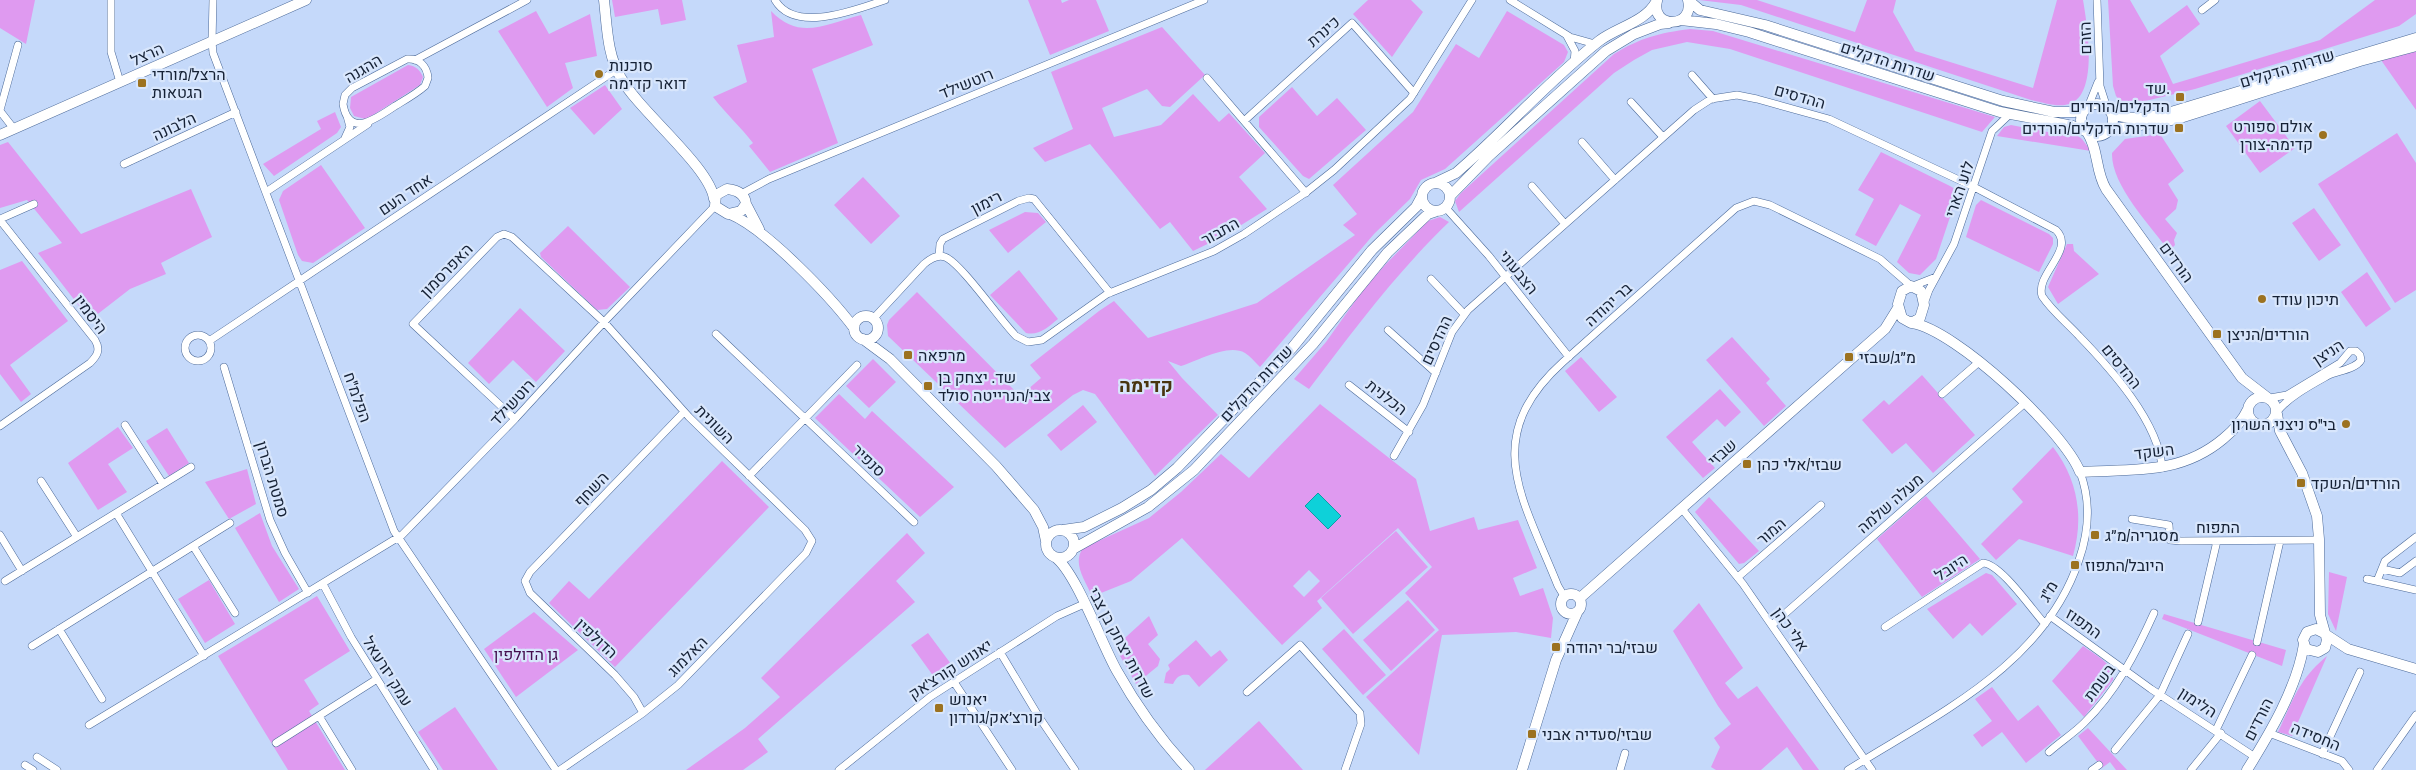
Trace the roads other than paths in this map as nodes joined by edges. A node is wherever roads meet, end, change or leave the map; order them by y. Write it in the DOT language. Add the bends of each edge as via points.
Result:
graph roads {
  1 [pos="111,0"];
  2 [pos="214,0"];
  3 [pos="306,0"];
  4 [pos="527,0"];
  5 [pos="775,0"];
  6 [pos="885,0"];
  7 [pos="1204,0"];
  8 [pos="1472,0"];
  9 [pos="1510,0"];
  10 [pos="1657,0"];
  11 [pos="1688,0"];
  12 [pos="2097,0"];
  13 [pos="2215,0"];
  14 [pos="603,1"];
  15 [pos="2202,10"];
  16 [pos="1681,20"];
  17 [pos="1669,23"];
  18 [pos="1565,34"];
  19 [pos="2416,38"];
  20 [pos="212,42"];
  21 [pos="1595,44"];
  22 [pos="18,45"];
  23 [pos="2416,46"];
  24 [pos="436,49"];
  25 [pos="415,60"];
  26 [pos="1574,64"];
  27 [pos="616,70"];
  28 [pos="428,73"];
  29 [pos="1692,75"];
  30 [pos="2100,77"];
  31 [pos="1207,78"];
  32 [pos="120,82"];
  33 [pos="1414,93"];
  34 [pos="1713,99"];
  35 [pos="1632,102"];
  36 [pos="2088,108"];
  37 [pos="0,111"];
  38 [pos="2109,111"];
  39 [pos="236,112"];
  40 [pos="347,115"];
  41 [pos="2009,115"];
  42 [pos="373,121"];
  43 [pos="1244,121"];
  44 [pos="14,129"];
  45 [pos="2109,131"];
  46 [pos="2086,132"];
  47 [pos="0,135"];
  48 [pos="1663,137"];
  49 [pos="343,140"];
  50 [pos="1582,142"];
  51 [pos="2098,158"];
  52 [pos="124,164"];
  53 [pos="705,177"];
  54 [pos="1615,180"];
  55 [pos="1435,183"];
  56 [pos="1532,186"];
  57 [pos="1974,186"];
  58 [pos="727,189"];
  59 [pos="266,192"];
  60 [pos="1306,192"];
  61 [pos="741,194"];
  62 [pos="1422,196"];
  63 [pos="1450,196"];
  64 [pos="715,202"];
  65 [pos="34,204"];
  66 [pos="746,204"];
  67 [pos="1441,209"];
  68 [pos="730,214"];
  69 [pos="0,220"];
  70 [pos="1565,224"];
  71 [pos="764,236"];
  72 [pos="939,256"];
  73 [pos="1891,269"];
  74 [pos="1938,275"];
  75 [pos="1506,276"];
  76 [pos="1431,279"];
  77 [pos="300,281"];
  78 [pos="1912,286"];
  79 [pos="1110,293"];
  80 [pos="1899,296"];
  81 [pos="834,304"];
  82 [pos="1898,308"];
  83 [pos="1924,308"];
  84 [pos="1464,314"];
  85 [pos="872,321"];
  86 [pos="604,322"];
  87 [pos="1911,323"];
  88 [pos="854,328"];
  89 [pos="1885,329"];
  90 [pos="1388,330"];
  91 [pos="1936,331"];
  92 [pos="716,334"];
  93 [pos="863,339"];
  94 [pos="209,341"];
  95 [pos="1569,356"];
  96 [pos="890,359"];
  97 [pos="1979,362"];
  98 [pos="857,365"];
  99 [pos="224,367"];
  100 [pos="1436,373"];
  101 [pos="2242,378"];
  102 [pos="1349,385"];
  103 [pos="1942,394"];
  104 [pos="2269,398"];
  105 [pos="2026,402"];
  106 [pos="2248,407"];
  107 [pos="684,412"];
  108 [pos="2277,413"];
  109 [pos="805,418"];
  110 [pos="515,419"];
  111 [pos="125,425"];
  112 [pos="2260,425"];
  113 [pos="0,426"];
  114 [pos="1408,432"];
  115 [pos="2225,437"];
  116 [pos="2285,441"];
  117 [pos="1394,456"];
  118 [pos="191,467"];
  119 [pos="2162,468"];
  120 [pos="2080,472"];
  121 [pos="749,476"];
  122 [pos="41,480"];
  123 [pos="164,484"];
  124 [pos="1821,505"];
  125 [pos="1032,507"];
  126 [pos="1682,509"];
  127 [pos="116,513"];
  128 [pos="2132,519"];
  129 [pos="914,522"];
  130 [pos="230,523"];
  131 [pos="1062,530"];
  132 [pos="0,535"];
  133 [pos="2416,536"];
  134 [pos="77,537"];
  135 [pos="398,538"];
  136 [pos="811,539"];
  137 [pos="2319,540"];
  138 [pos="1046,541"];
  139 [pos="2217,541"];
  140 [pos="2280,541"];
  141 [pos="193,546"];
  142 [pos="1072,551"];
  143 [pos="1055,557"];
  144 [pos="2416,561"];
  145 [pos="2382,569"];
  146 [pos="22,571"];
  147 [pos="152,572"];
  148 [pos="1070,574"];
  149 [pos="1738,577"];
  150 [pos="2367,579"];
  151 [pos="5,581"];
  152 [pos="2376,581"];
  153 [pos="323,584"];
  154 [pos="2319,587"];
  155 [pos="526,588"];
  156 [pos="2416,590"];
  157 [pos="308,593"];
  158 [pos="1564,596"];
  159 [pos="1580,598"];
  160 [pos="1084,604"];
  161 [pos="1562,610"];
  162 [pos="235,612"];
  163 [pos="1576,613"];
  164 [pos="2154,613"];
  165 [pos="2050,616"];
  166 [pos="2198,622"];
  167 [pos="2045,624"];
  168 [pos="1772,625"];
  169 [pos="1885,627"];
  170 [pos="59,629"];
  171 [pos="2307,632"];
  172 [pos="2188,634"];
  173 [pos="2325,634"];
  174 [pos="1565,635"];
  175 [pos="2257,642"];
  176 [pos="2304,644"];
  177 [pos="32,646"];
  178 [pos="2348,649"];
  179 [pos="1000,652"];
  180 [pos="2320,652"];
  181 [pos="2252,655"];
  182 [pos="204,656"];
  183 [pos="2416,669"];
  184 [pos="2125,670"];
  185 [pos="2360,672"];
  186 [pos="377,679"];
  187 [pos="2293,681"];
  188 [pos="954,682"];
  189 [pos="1248,692"];
  190 [pos="2160,694"];
  191 [pos="102,699"];
  192 [pos="643,713"];
  193 [pos="2416,714"];
  194 [pos="319,716"];
  195 [pos="89,725"];
  196 [pos="2218,732"];
  197 [pos="2269,733"];
  198 [pos="276,743"];
  199 [pos="2115,750"];
  200 [pos="2048,752"];
  201 [pos="1625,753"];
  202 [pos="2322,754"];
  203 [pos="37,757"];
  204 [pos="2255,757"];
  205 [pos="1865,760"];
  206 [pos="25,764"];
  207 [pos="2099,765"];
  208 [pos="33,770"];
  209 [pos="58,770"];
  210 [pos="352,770"];
  211 [pos="434,770"];
  212 [pos="556,770"];
  213 [pos="560,770"];
  214 [pos="838,770"];
  215 [pos="1012,770"];
  216 [pos="1075,770"];
  217 [pos="1188,770"];
  218 [pos="1345,770"];
  219 [pos="1522,770"];
  220 [pos="1620,770"];
  221 [pos="1848,770"];
  222 [pos="1872,770"];
  223 [pos="2092,770"];
  224 [pos="2191,770"];
  225 [pos="2247,770"];
  226 [pos="2349,770"];
  227 [pos="2377,770"];
  1 -- 32 [label="street" via="111,52"];
  2 -- 20 [label="street, הפלמ\"ח"];
  3 -- 20 [label="street, הרצל"];
  4 -- 24 [label="street, ההגנה"];
  5 -- 6 [label="street" via="790,15 808,19"];
  7 -- 61 [label="street, רוטשילד" via="769,179"];
  8 -- 33 [label="street, התבור"];
  9 -- 18 [label="street"];
  10 -- 17 [label="street" via="1658,16"];
  10 -- 21 [label="street, שדרות הדקלים" via="1642,17"];
  11 -- 16 [label="street" via="1688,12"];
  11 -- 36 [label="street, שדרות הדקלים" via="1700,10 1765,25 2003,101 2054,112"];
  12 -- 30 [label="street, הזרם"];
  13 -- 15 [label="street"];
  14 -- 27 [label="street"];
  16 -- 17 [label="street"];
  16 -- 41 [label="street, שדרות הדקלים" via="1749,32"];
  17 -- 63 [label="street" via="1634,34 1606,52 1489,156"];
  18 -- 21 [label="street"];
  18 -- 26 [label="street" via="1575,51"];
  19 -- 38 [label="street, שדרות הדקלים" via="2156,116 2128,118"];
  20 -- 32 [label="street, הרצל"];
  20 -- 39 [label="street, הפלמ\"ח"];
  21 -- 26 [label="street, שדרות הדקלים"];
  22 -- 37 [label="street"];
  23 -- 45 [label="street, שדרות הדקלים" via="2177,119"];
  24 -- 25 [label="street, ההגנה"];
  24 -- 28 [label="street" via="428,63"];
  25 -- 28 [label="street"];
  25 -- 40 [label="street, ההגנה" via="401,61 349,90 343,101"];
  26 -- 55 [label="street, שדרות הדקלים" via="1460,169"];
  27 -- 53 [label="street" via="632,95"];
  27 -- 77 [label="street, אחד העם"];
  28 -- 42 [label="street" via="425,86"];
  29 -- 34 [label="street"];
  30 -- 36 [label="street, הזרם"];
  30 -- 38 [label="street, הזרם" via="2102,95"];
  31 -- 43 [label="street"];
  32 -- 44 [label="street, הרצל"];
  33 -- 43 [label="street, כינרת" via="1352,23"];
  33 -- 60 [label="street, התבור" via="1369,138"];
  34 -- 48 [label="street, ההדסים"];
  34 -- 57 [label="street, ההדסים" via="1750,97 1832,120"];
  35 -- 48 [label="street"];
  36 -- 38 [label="street" via="2098,104"];
  36 -- 46 [label="street" via="2081,119"];
  37 -- 44 [label="street"];
  38 -- 45 [label="street" via="2113,124"];
  39 -- 52 [label="street, הלבונה"];
  39 -- 59 [label="street, הפלמ\"ח"];
  40 -- 42 [label="street" via="359,124"];
  40 -- 49 [label="street, ההגנה" via="350,128"];
  41 -- 46 [label="street, שדרות הדקלים" via="2073,126"];
  41 -- 57 [label="street, לוע הארי" via="1992,131"];
  42 -- 49 [label="street"];
  43 -- 60 [label="street"];
  44 -- 47 [label="street, הרצל"];
  45 -- 46 [label="street" via="2099,136"];
  45 -- 51 [label="street"];
  46 -- 51 [label="street, הורדים"];
  48 -- 54 [label="street, ההדסים"];
  49 -- 59 [label="street"];
  50 -- 54 [label="street"];
  51 -- 101 [label="street, הורדים" via="2106,189"];
  53 -- 58 [label="street"];
  53 -- 64 [label="street"];
  54 -- 70 [label="street, ההדסים"];
  55 -- 62 [label="street, שדרות הדקלים" via="1427,187"];
  55 -- 63 [label="street" via="1445,186"];
  56 -- 70 [label="street"];
  57 -- 74 [label="street, לוע הארי" via="1954,244"];
  57 -- 119 [label="street, ההדסים" via="2060,234 2060,247 2042,284 2041,294 2099,358 2140,411 2155,439"];
  58 -- 61 [label="street"];
  58 -- 64 [label="street" via="719,192"];
  59 -- 77 [label="street, הפלמ\"ח"];
  60 -- 79 [label="street, התבור" via="1214,251"];
  61 -- 66 [label="street"];
  62 -- 67 [label="street" via="1426,206"];
  62 -- 131 [label="street, שדרות הדקלים" via="1359,265 1292,348 1181,464 1122,508 1084,527"];
  63 -- 67 [label="street"];
  64 -- 68 [label="street" via="723,212"];
  64 -- 86 [label="street, רוטשילד"];
  65 -- 69 [label="street"];
  66 -- 68 [label="street" via="741,211"];
  66 -- 71 [label="street"];
  67 -- 75 [label="street, הצבעוני"];
  67 -- 142 [label="street, שדרות הדקלים" via="1428,214 1388,252 1307,351 1194,470 1150,506"];
  68 -- 71 [label="street"];
  69 -- 113 [label="street, היסמין" via="98,348 97,356 90,363"];
  70 -- 75 [label="street, ההדסים"];
  71 -- 81 [label="street"];
  72 -- 79 [label="street, התבור" via="952,261 1013,332 1028,342 1047,338"];
  72 -- 79 [label="street, רימון" via="943,239 1018,201 1034,199"];
  72 -- 85 [label="street, רימון" via="924,264"];
  73 -- 78 [label="street, בר יהודה"];
  73 -- 80 [label="street" via="1898,283"];
  73 -- 95 [label="street, בר יהודה" via="1880,259 1770,205 1747,202 1736,208"];
  74 -- 78 [label="street" via="1928,282"];
  74 -- 83 [label="street, לוע הארי"];
  75 -- 84 [label="street, ההדסים"];
  75 -- 95 [label="street, הצבעוני"];
  76 -- 84 [label="street"];
  77 -- 94 [label="street, אחד העם"];
  77 -- 135 [label="street, הפלמ\"ח"];
  78 -- 80 [label="street" via="1905,288"];
  78 -- 83 [label="street" via="1921,292"];
  80 -- 82 [label="street"];
  81 -- 85 [label="street"];
  81 -- 88 [label="street"];
  82 -- 87 [label="street" via="1902,318"];
  82 -- 89 [label="street, שבזי"];
  83 -- 87 [label="street" via="1919,320"];
  83 -- 91 [label="street, מ\"ג"];
  84 -- 100 [label="street, ההדסים" via="1452,332"];
  85 -- 88 [label="street" via="856,321"];
  85 -- 93 [label="street" via="873,336"];
  85 -- 96 [label="street"];
  86 -- 107 [label="street, השונית"];
  86 -- 110 [label="street, רוטשילד"];
  86 -- 110 [label="street, האפרסמון" via="512,237 504,234 497,237 413,324"];
  87 -- 89 [label="street, שבזי"];
  87 -- 91 [label="street, מ\"ג"];
  88 -- 93 [label="street" via="857,336"];
  89 -- 126 [label="street, שבזי"];
  90 -- 100 [label="street"];
  91 -- 97 [label="street, מ\"ג"];
  92 -- 109 [label="street, סנפיר"];
  93 -- 96 [label="street"];
  95 -- 158 [label="street, בר יהודה" via="1530,398 1518,424 1514,452 1525,503"];
  96 -- 125 [label="street" via="972,439"];
  97 -- 103 [label="street"];
  97 -- 105 [label="street, מ\"ג"];
  98 -- 109 [label="street"];
  99 -- 157 [label="street, סמטת הברון" via="270,520"];
  100 -- 114 [label="street, ההדסים"];
  101 -- 104 [label="street, הורדים"];
  101 -- 106 [label="street, הורדים" via="2248,394"];
  102 -- 114 [label="street, הכלנית"];
  104 -- 106 [label="street" via="2257,398"];
  104 -- 108 [label="street"];
  104 -- 108 [label="street, הניצן" via="2287,395 2340,363 2349,352 2355,350 2360,355 2357,365 2324,378"];
  105 -- 120 [label="street, מ\"ג" via="2061,440"];
  105 -- 168 [label="street, מעלה שלמה"];
  106 -- 112 [label="street" via="2250,419"];
  106 -- 115 [label="street, השקד" via="2238,425"];
  107 -- 121 [label="street, השונית"];
  107 -- 155 [label="street, השחף" via="530,572"];
  108 -- 112 [label="street" via="2272,422"];
  108 -- 116 [label="street" via="2278,426"];
  109 -- 121 [label="street"];
  109 -- 129 [label="street, סנפיר"];
  110 -- 135 [label="street, רוטשילד"];
  111 -- 123 [label="street"];
  112 -- 115 [label="street, השקד" via="2246,427"];
  112 -- 116 [label="street"];
  114 -- 117 [label="street, ההדסים"];
  115 -- 119 [label="street, השקד" via="2195,458"];
  116 -- 137 [label="street" via="2311,494"];
  118 -- 123 [label="street"];
  119 -- 120 [label="street, השקד"];
  120 -- 165 [label="street, מ\"ג" via="2088,511 2084,546 2067,589"];
  121 -- 136 [label="street, השונית"];
  122 -- 134 [label="street"];
  123 -- 127 [label="street"];
  124 -- 149 [label="street, המור"];
  125 -- 131 [label="street" via="1047,522"];
  125 -- 138 [label="street" via="1043,527"];
  126 -- 149 [label="street, אלי כהן"];
  126 -- 159 [label="street, שבזי"];
  127 -- 134 [label="street"];
  127 -- 147 [label="street"];
  128 -- 139 [label="street, התפוח" via="2170,525 2170,540"];
  130 -- 141 [label="street"];
  131 -- 138 [label="street" via="1050,533"];
  131 -- 142 [label="street" via="1072,536"];
  132 -- 146 [label="street"];
  133 -- 145 [label="street" via="2385,561"];
  134 -- 146 [label="street"];
  135 -- 153 [label="street, רוטשילד"];
  135 -- 212 [label="street, הפלמ\"ח"];
  136 -- 192 [label="street, האלמוג" via="806,553 696,669"];
  137 -- 140 [label="street, התפוח"];
  137 -- 154 [label="street"];
  138 -- 143 [label="street" via="1048,552"];
  139 -- 140 [label="street, התפוח"];
  139 -- 166 [label="street"];
  140 -- 175 [label="street"];
  141 -- 147 [label="street"];
  141 -- 162 [label="street"];
  142 -- 143 [label="street" via="1064,558"];
  142 -- 148 [label="street, שדרות יצחק בן צבי"];
  143 -- 148 [label="street, שדרות יצחק בן צבי"];
  144 -- 145 [label="street" via="2400,573"];
  145 -- 152 [label="street"];
  146 -- 151 [label="street"];
  147 -- 170 [label="street"];
  147 -- 182 [label="street"];
  148 -- 160 [label="street, שדרות יצחק בן צבי"];
  149 -- 168 [label="street, אלי כהן"];
  150 -- 152 [label="street"];
  152 -- 156 [label="street"];
  153 -- 157 [label="street, רוטשילד"];
  153 -- 186 [label="street, עמק יזרעאל"];
  154 -- 171 [label="street"];
  154 -- 173 [label="street" via="2320,615"];
  155 -- 192 [label="street, הדולפין" via="620,680"];
  157 -- 182 [label="street, רוטשילד"];
  158 -- 159 [label="street" via="1573,594"];
  158 -- 161 [label="street" via="1560,603"];
  159 -- 163 [label="street" via="1581,606"];
  160 -- 179 [label="street, יאנוש קורצ'אק" via="1057,616"];
  160 -- 217 [label="street, שדרות יצחק בן צבי" via="1125,685 1155,730"];
  161 -- 163 [label="street"];
  161 -- 174 [label="street"];
  163 -- 174 [label="street"];
  164 -- 184 [label="street, בשמת"];
  165 -- 167 [label="street, מ\"ג"];
  165 -- 184 [label="street, התפוז"];
  167 -- 169 [label="street, היובל" via="2000,572 1989,563 1983,563"];
  167 -- 205 [label="street, מ\"ג" via="2022,651 1986,682"];
  168 -- 205 [label="street, אלי כהן"];
  170 -- 177 [label="street"];
  170 -- 191 [label="street"];
  171 -- 173 [label="street" via="2316,629"];
  171 -- 176 [label="street"];
  172 -- 190 [label="street"];
  173 -- 178 [label="street"];
  173 -- 180 [label="street" via="2326,645"];
  174 -- 219 [label="street"];
  176 -- 180 [label="street" via="2309,651"];
  176 -- 187 [label="street, הורדים"];
  178 -- 180 [label="street"];
  178 -- 183 [label="street"];
  179 -- 188 [label="street, יאנוש קורצ'אק"];
  179 -- 216 [label="street"];
  180 -- 187 [label="street, הורדים" via="2307,662"];
  181 -- 196 [label="street"];
  182 -- 195 [label="street, רוטשילד"];
  184 -- 190 [label="street, הלימון"];
  184 -- 200 [label="street, בשמת" via="2093,714"];
  185 -- 202 [label="street"];
  186 -- 194 [label="street"];
  186 -- 211 [label="street, עמק יזרעאל"];
  187 -- 197 [label="street, הורדים"];
  188 -- 214 [label="street, יאנוש קורצ'אק" via="916,707"];
  188 -- 215 [label="street"];
  189 -- 218 [label="street" via="1300,645 1360,713 1361,724"];
  190 -- 196 [label="street, הלימון"];
  190 -- 199 [label="street"];
  192 -- 213 [label="street, האלמוג"];
  193 -- 227 [label="street"];
  194 -- 198 [label="street"];
  194 -- 210 [label="street"];
  196 -- 204 [label="street, הלימון"];
  196 -- 224 [label="street"];
  197 -- 202 [label="street, החסידה"];
  197 -- 204 [label="street, הורדים"];
  201 -- 220 [label="street"];
  202 -- 226 [label="street, החסידה" via="2342,762"];
  203 -- 209 [label="street"];
  204 -- 225 [label="street, הורדים"];
  205 -- 221 [label="street, מ\"ג"];
  205 -- 222 [label="street, אלי כהן"];
  206 -- 208 [label="street"];
  207 -- 223 [label="street"];
}
